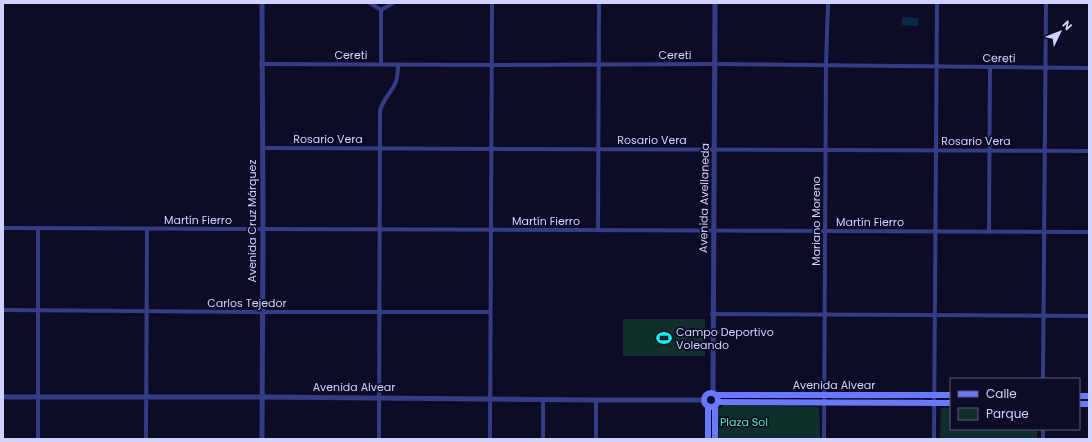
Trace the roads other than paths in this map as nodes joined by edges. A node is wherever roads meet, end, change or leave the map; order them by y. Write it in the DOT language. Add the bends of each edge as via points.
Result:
graph roads {
  1 [pos="262,3"];
  2 [pos="370,3"];
  3 [pos="393,3"];
  4 [pos="492,3"];
  5 [pos="599,3"];
  6 [pos="715,3"];
  7 [pos="828,3"];
  8 [pos="937,3"];
  9 [pos="1046,3"];
  10 [pos="381,10"];
  11 [pos="261,64"];
  12 [pos="381,64"];
  13 [pos="714,64"];
  14 [pos="398,65"];
  15 [pos="491,65"];
  16 [pos="599,65"];
  17 [pos="826,65"];
  18 [pos="936,66"];
  19 [pos="990,67"];
  20 [pos="1046,68"];
  21 [pos="1089,68"];
  22 [pos="262,148"];
  23 [pos="379,148"];
  24 [pos="490,148"];
  25 [pos="598,148"];
  26 [pos="714,149"];
  27 [pos="825,149"];
  28 [pos="936,150"];
  29 [pos="989,150"];
  30 [pos="1044,150"];
  31 [pos="1089,151"];
  32 [pos="3,228"];
  33 [pos="38,228"];
  34 [pos="147,229"];
  35 [pos="263,229"];
  36 [pos="380,230"];
  37 [pos="490,230"];
  38 [pos="598,230"];
  39 [pos="714,231"];
  40 [pos="825,231"];
  41 [pos="936,231"];
  42 [pos="989,232"];
  43 [pos="1044,232"];
  44 [pos="1089,232"];
  45 [pos="3,310"];
  46 [pos="38,310"];
  47 [pos="146,311"];
  48 [pos="262,312"];
  49 [pos="379,312"];
  50 [pos="490,312"];
  51 [pos="712,314"];
  52 [pos="824,315"];
  53 [pos="935,315"];
  54 [pos="1044,316"];
  55 [pos="1089,316"];
  56 [pos="1044,378"];
  57 [pos="715,394"];
  58 [pos="824,395"];
  59 [pos="934,395"];
  60 [pos="950,395"];
  61 [pos="3,397"];
  62 [pos="38,397"];
  63 [pos="262,397"];
  64 [pos="379,397"];
  65 [pos="146,398"];
  66 [pos="490,399"];
  67 [pos="543,400"];
  68 [pos="596,400"];
  69 [pos="704,400"];
  70 [pos="824,403"];
  71 [pos="934,403"];
  72 [pos="950,403"];
  73 [pos="714,405"];
  74 [pos="38,439"];
  75 [pos="146,439"];
  76 [pos="262,439"];
  77 [pos="379,439"];
  78 [pos="490,439"];
  79 [pos="543,439"];
  80 [pos="596,439"];
  81 [pos="708,439"];
  82 [pos="715,439"];
  83 [pos="824,439"];
  84 [pos="934,439"];
  1 -- 11 [label="street, Avenida Cruz Márquez"];
  2 -- 10 [label="street"];
  3 -- 10 [label="street"];
  4 -- 15 [label="street"];
  5 -- 16 [label="street"];
  6 -- 13 [label="street, Avenida Avellaneda"];
  7 -- 17 [label="street, Mariano Moreno"];
  8 -- 18 [label="street"];
  9 -- 20 [label="street"];
  10 -- 12 [label="street"];
  11 -- 12 [label="street, Cereti"];
  11 -- 22 [label="street, Avenida Cruz Márquez"];
  12 -- 14 [label="street, Cereti"];
  13 -- 16 [label="street, Cereti"];
  13 -- 17 [label="street, Cereti"];
  13 -- 26 [label="street, Avenida Avellaneda"];
  14 -- 15 [label="street, Cereti"];
  14 -- 23 [label="street" via="396,81 380,111"];
  15 -- 16 [label="street, Cereti"];
  15 -- 24 [label="street"];
  16 -- 25 [label="street"];
  17 -- 18 [label="street, Cereti"];
  17 -- 27 [label="street, Mariano Moreno"];
  18 -- 19 [label="street, Cereti"];
  18 -- 28 [label="street"];
  19 -- 20 [label="street, Cereti"];
  19 -- 29 [label="street"];
  20 -- 21 [label="street, Cereti"];
  20 -- 30 [label="street"];
  22 -- 23 [label="street, Rosario Vera"];
  22 -- 35 [label="street, Avenida Cruz Márquez"];
  23 -- 24 [label="street, Rosario Vera"];
  23 -- 36 [label="street"];
  24 -- 25 [label="street, Rosario Vera"];
  24 -- 37 [label="street"];
  25 -- 26 [label="street, Rosario Vera"];
  25 -- 38 [label="street"];
  26 -- 27 [label="street, Rosario Vera"];
  26 -- 39 [label="street, Avenida Avellaneda"];
  27 -- 28 [label="street, Rosario Vera"];
  27 -- 40 [label="street, Mariano Moreno"];
  28 -- 29 [label="street, Rosario Vera"];
  28 -- 41 [label="street"];
  29 -- 30 [label="street, Rosario Vera"];
  29 -- 42 [label="street"];
  30 -- 31 [label="street, Rosario Vera"];
  30 -- 43 [label="street"];
  32 -- 33 [label="street, Martín Fierro"];
  33 -- 34 [label="street, Martín Fierro"];
  33 -- 46 [label="street"];
  34 -- 35 [label="street, Martín Fierro"];
  34 -- 47 [label="street"];
  35 -- 36 [label="street, Martín Fierro"];
  35 -- 48 [label="street, Avenida Cruz Márquez"];
  36 -- 37 [label="street, Martín Fierro"];
  36 -- 49 [label="street"];
  37 -- 38 [label="street, Martín Fierro"];
  37 -- 50 [label="street"];
  38 -- 39 [label="street, Martín Fierro"];
  39 -- 40 [label="street, Martín Fierro"];
  39 -- 51 [label="street, Avenida Avellaneda"];
  40 -- 41 [label="street, Martín Fierro"];
  40 -- 52 [label="street, Mariano Moreno"];
  41 -- 42 [label="street, Martín Fierro"];
  41 -- 53 [label="street"];
  42 -- 43 [label="street, Martín Fierro"];
  43 -- 44 [label="street, Martín Fierro"];
  43 -- 54 [label="street"];
  45 -- 46 [label="street, Carlos Tejedor"];
  46 -- 47 [label="street, Carlos Tejedor"];
  46 -- 62 [label="street"];
  47 -- 48 [label="street, Carlos Tejedor"];
  47 -- 65 [label="street"];
  48 -- 49 [label="street, Carlos Tejedor"];
  48 -- 63 [label="street, Avenida Cruz Márquez"];
  49 -- 50 [label="street, Carlos Tejedor"];
  49 -- 64 [label="street"];
  50 -- 66 [label="street"];
  51 -- 52 [label="street"];
  51 -- 57 [label="street, Avenida Avellaneda"];
  52 -- 53 [label="street"];
  52 -- 58 [label="street, Mariano Moreno"];
  53 -- 54 [label="street"];
  53 -- 59 [label="street"];
  54 -- 55 [label="street"];
  54 -- 56 [label="street"];
  57 -- 58 [label="main road, Avenida Alvear"];
  57 -- 69 [label="main road" via="707,394"];
  57 -- 73 [label="main road" via="718,398"];
  58 -- 59 [label="main road, Avenida Alvear"];
  58 -- 70 [label="street, Mariano Moreno"];
  59 -- 60 [label="main road, Avenida Alvear"];
  59 -- 71 [label="street"];
  61 -- 62 [label="street, Avenida Alvear"];
  62 -- 65 [label="street, Avenida Alvear"];
  62 -- 74 [label="street"];
  63 -- 64 [label="street, Avenida Alvear"];
  63 -- 65 [label="street, Avenida Alvear"];
  63 -- 76 [label="street, Avenida Cruz Márquez"];
  64 -- 66 [label="street, Avenida Alvear"];
  64 -- 77 [label="street"];
  65 -- 75 [label="street"];
  66 -- 67 [label="street, Avenida Alvear"];
  66 -- 78 [label="street"];
  67 -- 68 [label="street, Avenida Alvear"];
  67 -- 79 [label="street"];
  68 -- 69 [label="street, Avenida Alvear"];
  68 -- 80 [label="street"];
  69 -- 73 [label="main road" via="706,404"];
  70 -- 71 [label="main road, Avenida Alvear"];
  70 -- 73 [label="main road, Avenida Alvear"];
  70 -- 83 [label="street, Mariano Moreno"];
  71 -- 72 [label="main road, Avenida Alvear"];
  71 -- 84 [label="street"];
  73 -- 81 [label="main road"];
  73 -- 82 [label="main road"];
}
